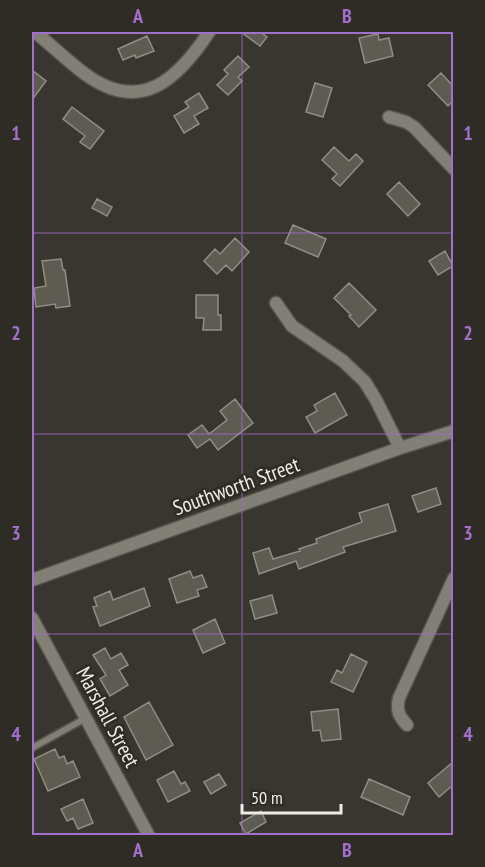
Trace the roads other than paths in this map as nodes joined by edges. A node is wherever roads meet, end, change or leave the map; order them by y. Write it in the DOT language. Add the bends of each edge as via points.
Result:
graph roads {
  1 [pos="35,32"];
  2 [pos="209,32"];
  3 [pos="389,117"];
  4 [pos="453,169"];
  5 [pos="276,303"];
  6 [pos="453,431"];
  7 [pos="399,448"];
  8 [pos="453,578"];
  9 [pos="32,580"];
  10 [pos="32,618"];
  11 [pos="86,717"];
  12 [pos="407,725"];
  13 [pos="32,748"];
  14 [pos="149,836"];
  1 -- 2 [label="street" via="84,74 129,92 144,91 167,81"];
  3 -- 4 [label="street" via="414,127"];
  5 -- 7 [label="street" via="292,326 343,361 365,382"];
  6 -- 7 [label="street, Southworth Street"];
  7 -- 9 [label="street, Southworth Street"];
  8 -- 12 [label="street" via="399,698 399,716"];
  10 -- 11 [label="street, Marshall Street"];
  11 -- 13 [label="lane"];
  11 -- 14 [label="street, Marshall Street"];
}
